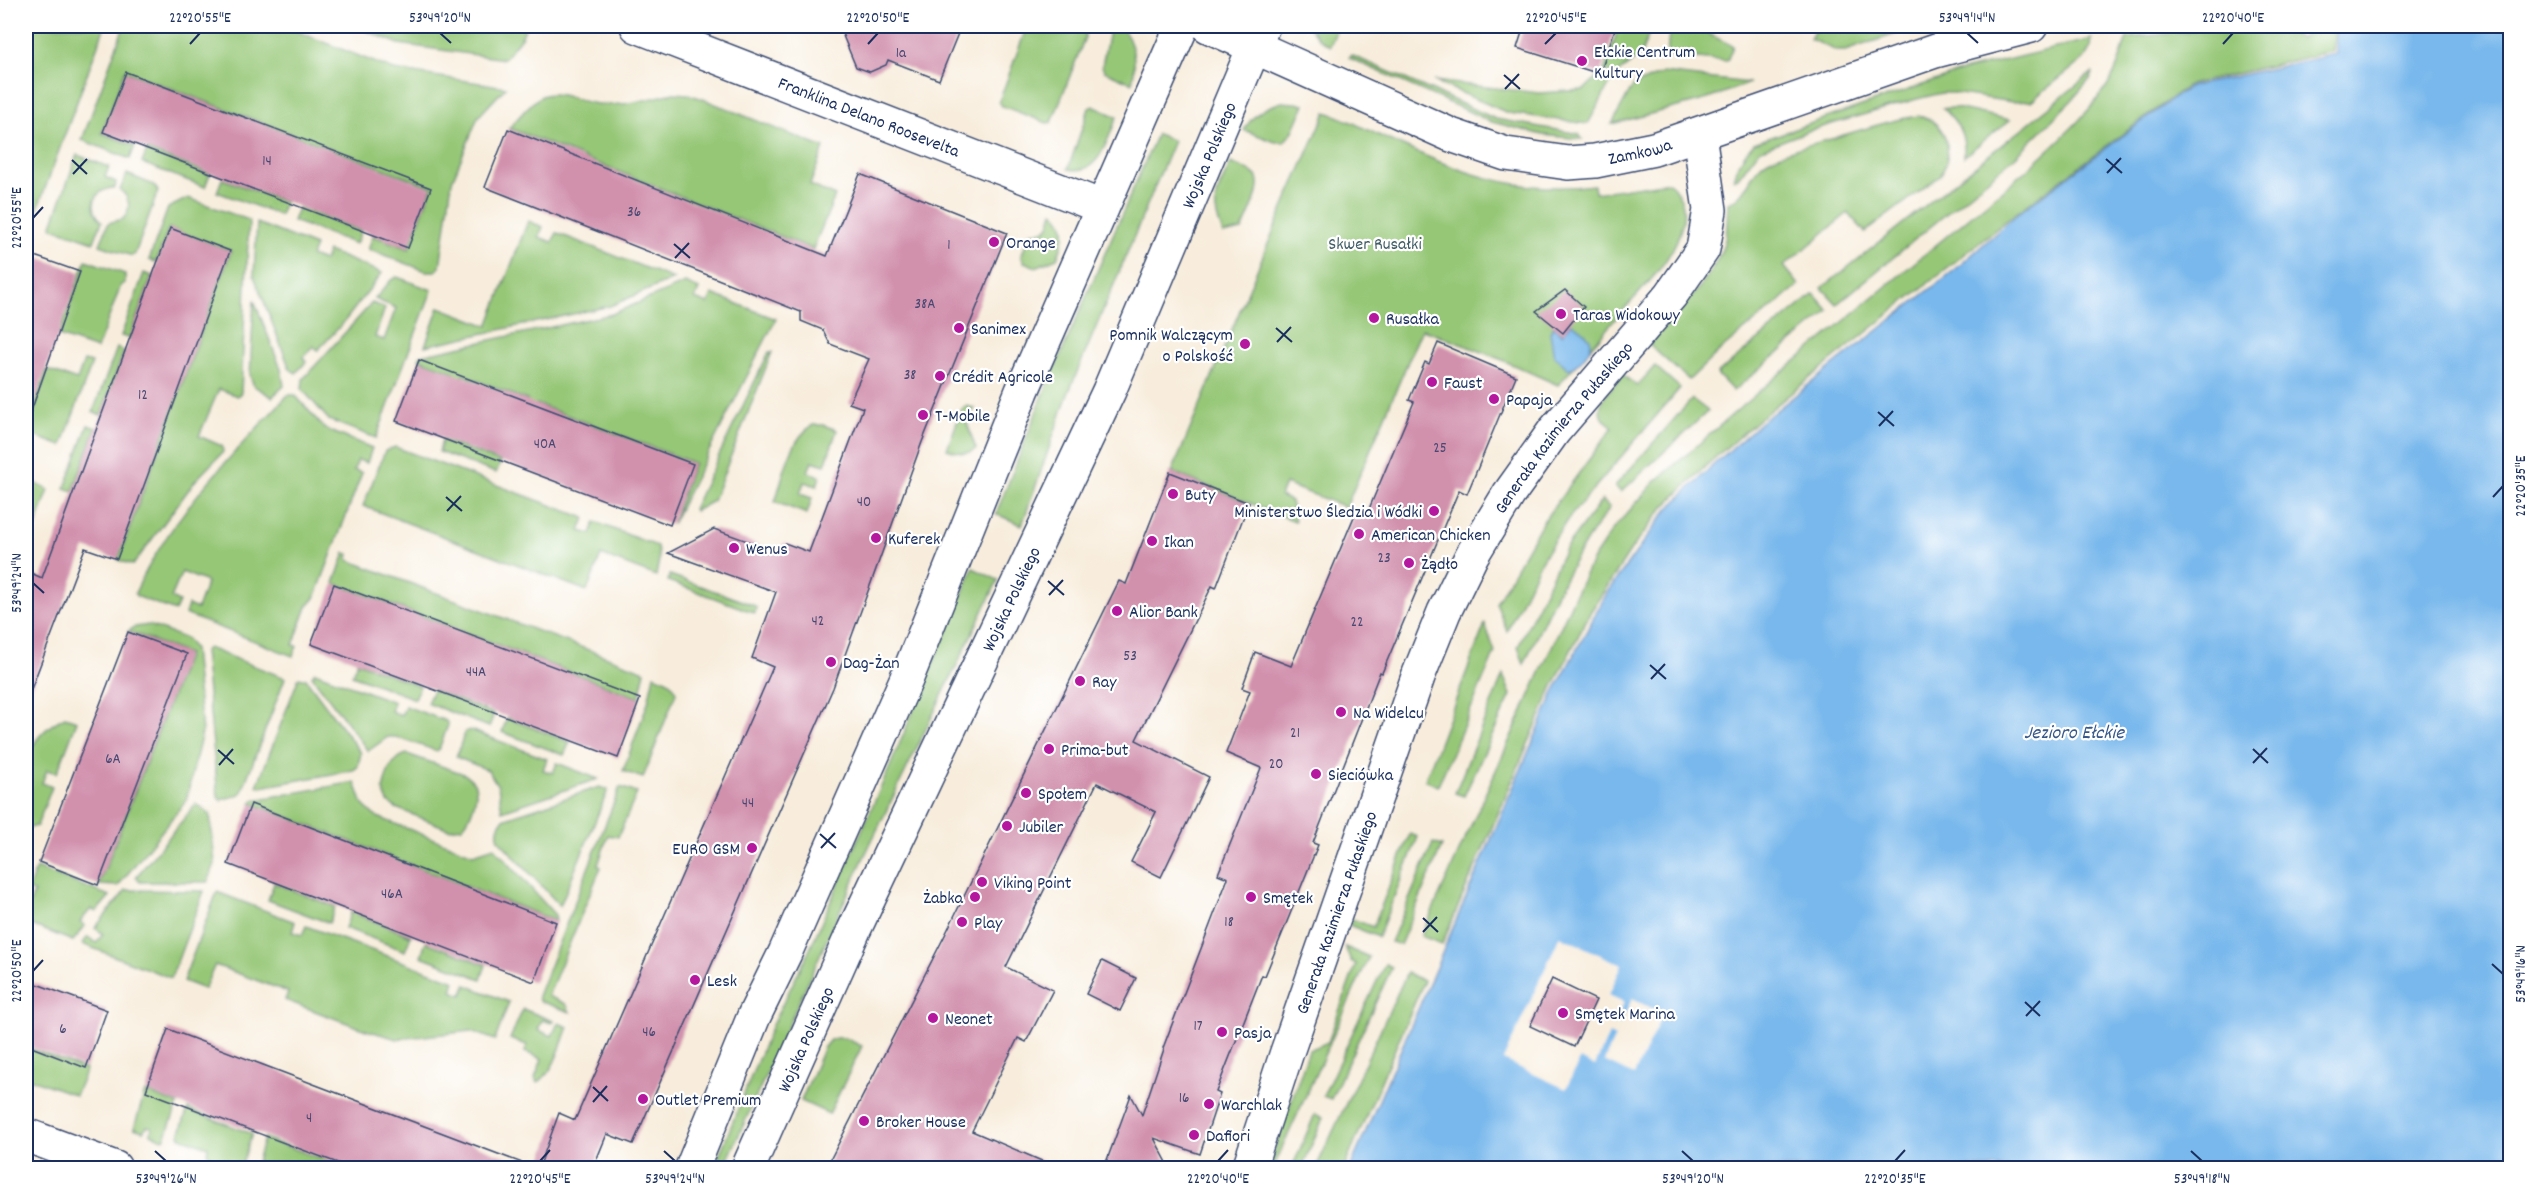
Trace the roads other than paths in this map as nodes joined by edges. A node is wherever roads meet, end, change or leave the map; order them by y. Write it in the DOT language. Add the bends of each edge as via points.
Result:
graph roads {
  1 [pos="637,26"];
  2 [pos="1182,26"];
  3 [pos="1208,26"];
  4 [pos="2031,26"];
  5 [pos="1258,36"];
  6 [pos="1699,134"];
  7 [pos="1102,207"];
  8 [pos="26,1135"];
  9 [pos="115,1168"];
  10 [pos="692,1168"];
  11 [pos="748,1168"];
  12 [pos="1249,1168"];
  1 -- 7 [label="street, Franklina Delano Roosevelta"];
  2 -- 7 [label="street"];
  3 -- 5 [label="street, Zamkowa"];
  4 -- 6 [label="street, Zamkowa" via="1935,51"];
  5 -- 6 [label="street, Zamkowa" via="1451,135 1506,154 1568,163 1595,161 1635,154"];
  5 -- 11 [label="street, Wojska Polskiego" via="1104,401 854,930"];
  6 -- 12 [label="street, Generała Kazimierza Pułaskiego" via="1710,210 1703,249 1671,295 1530,464 1472,555 1419,674"];
  7 -- 10 [label="street" via="1022,392 906,680 754,1016"];
  8 -- 9 [label="street"];
}
